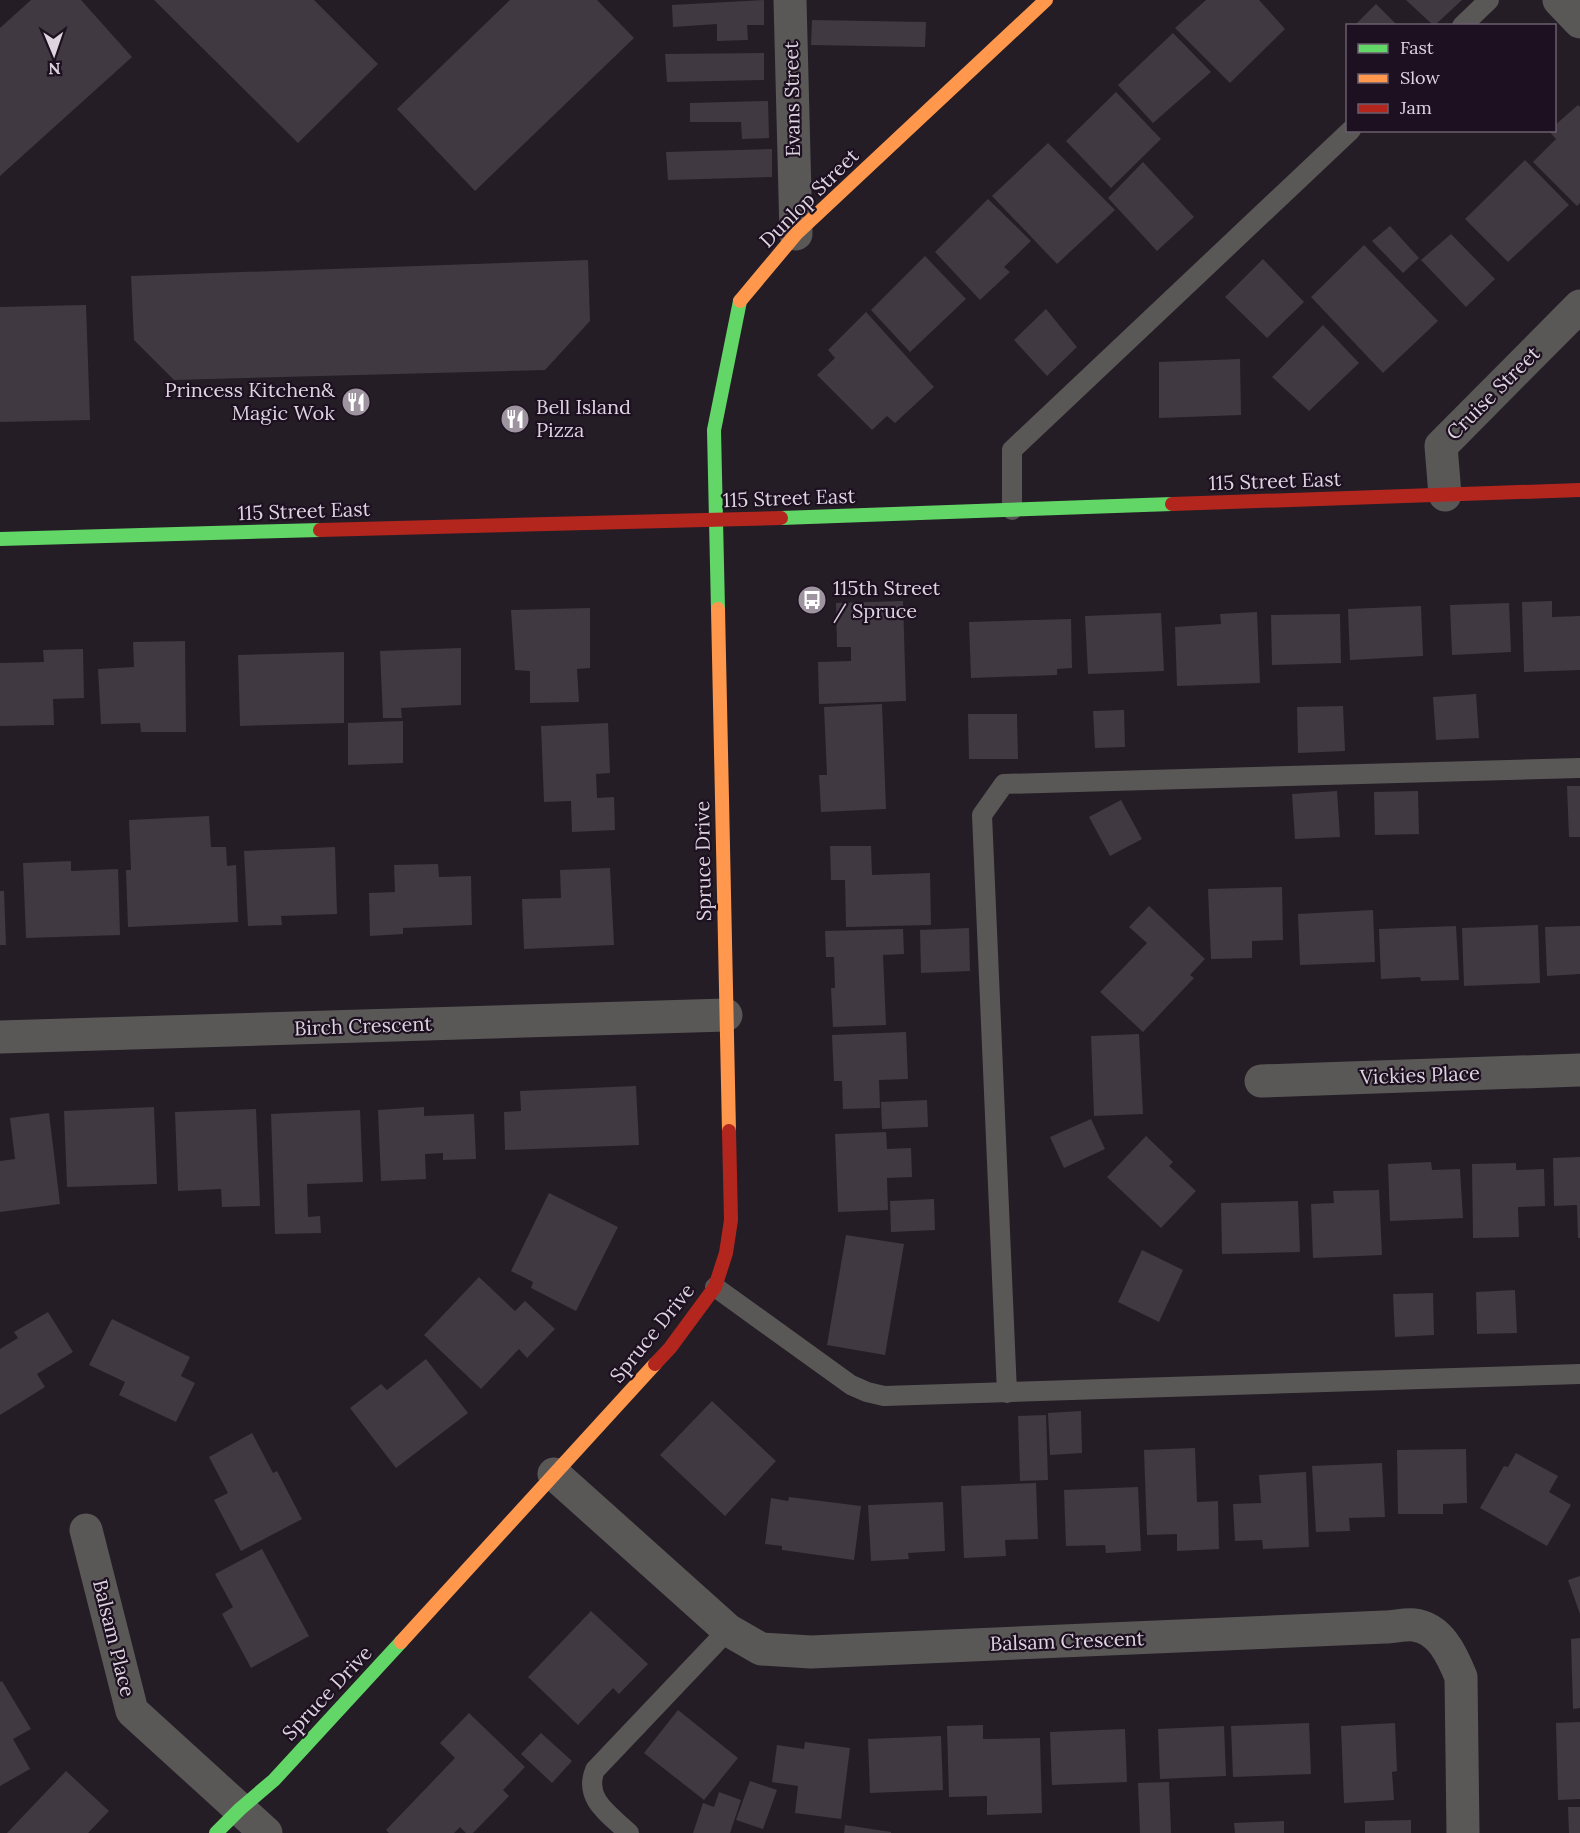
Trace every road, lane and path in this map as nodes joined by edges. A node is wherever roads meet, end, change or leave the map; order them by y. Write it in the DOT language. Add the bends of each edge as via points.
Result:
graph roads {
  1 [pos="790,0"];
  2 [pos="1046,0"];
  3 [pos="1489,0"];
  4 [pos="1559,0"];
  5 [pos="1580,22"];
  6 [pos="1464,24"];
  7 [pos="1349,132"];
  8 [pos="796,234"];
  9 [pos="1580,306"];
  10 [pos="1580,490"];
  11 [pos="1445,495"];
  12 [pos="1012,510"];
  13 [pos="714,520"];
  14 [pos="0,539"];
  15 [pos="1580,768"];
  16 [pos="726,1015"];
  17 [pos="0,1037"];
  18 [pos="1580,1070"];
  19 [pos="1261,1081"];
  20 [pos="715,1287"];
  21 [pos="1580,1374"];
  22 [pos="1007,1393"];
  23 [pos="554,1474"];
  24 [pos="86,1530"];
  25 [pos="728,1630"];
  26 [pos="240,1809"];
  27 [pos="216,1833"];
  28 [pos="266,1833"];
  29 [pos="629,1833"];
  30 [pos="1463,1833"];
  1 -- 8 [label="street, Evans Street"];
  2 -- 8 [label="street, Dunlop Street"];
  3 -- 6 [label="lane"];
  4 -- 5 [label="street"];
  7 -- 12 [label="lane" via="1012,450"];
  8 -- 13 [label="street, Dunlop Street" via="738,303 714,430"];
  9 -- 11 [label="street, Cruise Street" via="1441,446"];
  10 -- 11 [label="street, 115 Street East"];
  11 -- 12 [label="street, 115 Street East"];
  12 -- 13 [label="street, 115 Street East"];
  13 -- 14 [label="street, 115 Street East"];
  13 -- 16 [label="street, Spruce Drive"];
  15 -- 22 [label="lane" via="1004,784 982,815"];
  16 -- 17 [label="street, Birch Crescent"];
  16 -- 20 [label="street, Spruce Drive" via="731,1220"];
  18 -- 19 [label="street, Vickies Place"];
  20 -- 22 [label="lane" via="851,1385 867,1392 885,1396"];
  20 -- 23 [label="street, Spruce Drive" via="670,1348"];
  21 -- 22 [label="lane"];
  23 -- 25 [label="street, Balsam Crescent"];
  23 -- 26 [label="street, Spruce Drive" via="274,1780"];
  24 -- 26 [label="street, Balsam Place" via="132,1711"];
  25 -- 29 [label="lane" via="591,1779 598,1804"];
  25 -- 30 [label="street, Balsam Crescent" via="761,1649 811,1652 1414,1625 1435,1634 1451,1653 1461,1677"];
  26 -- 27 [label="street, Spruce Drive"];
  26 -- 28 [label="street, Balsam Place"];
}
